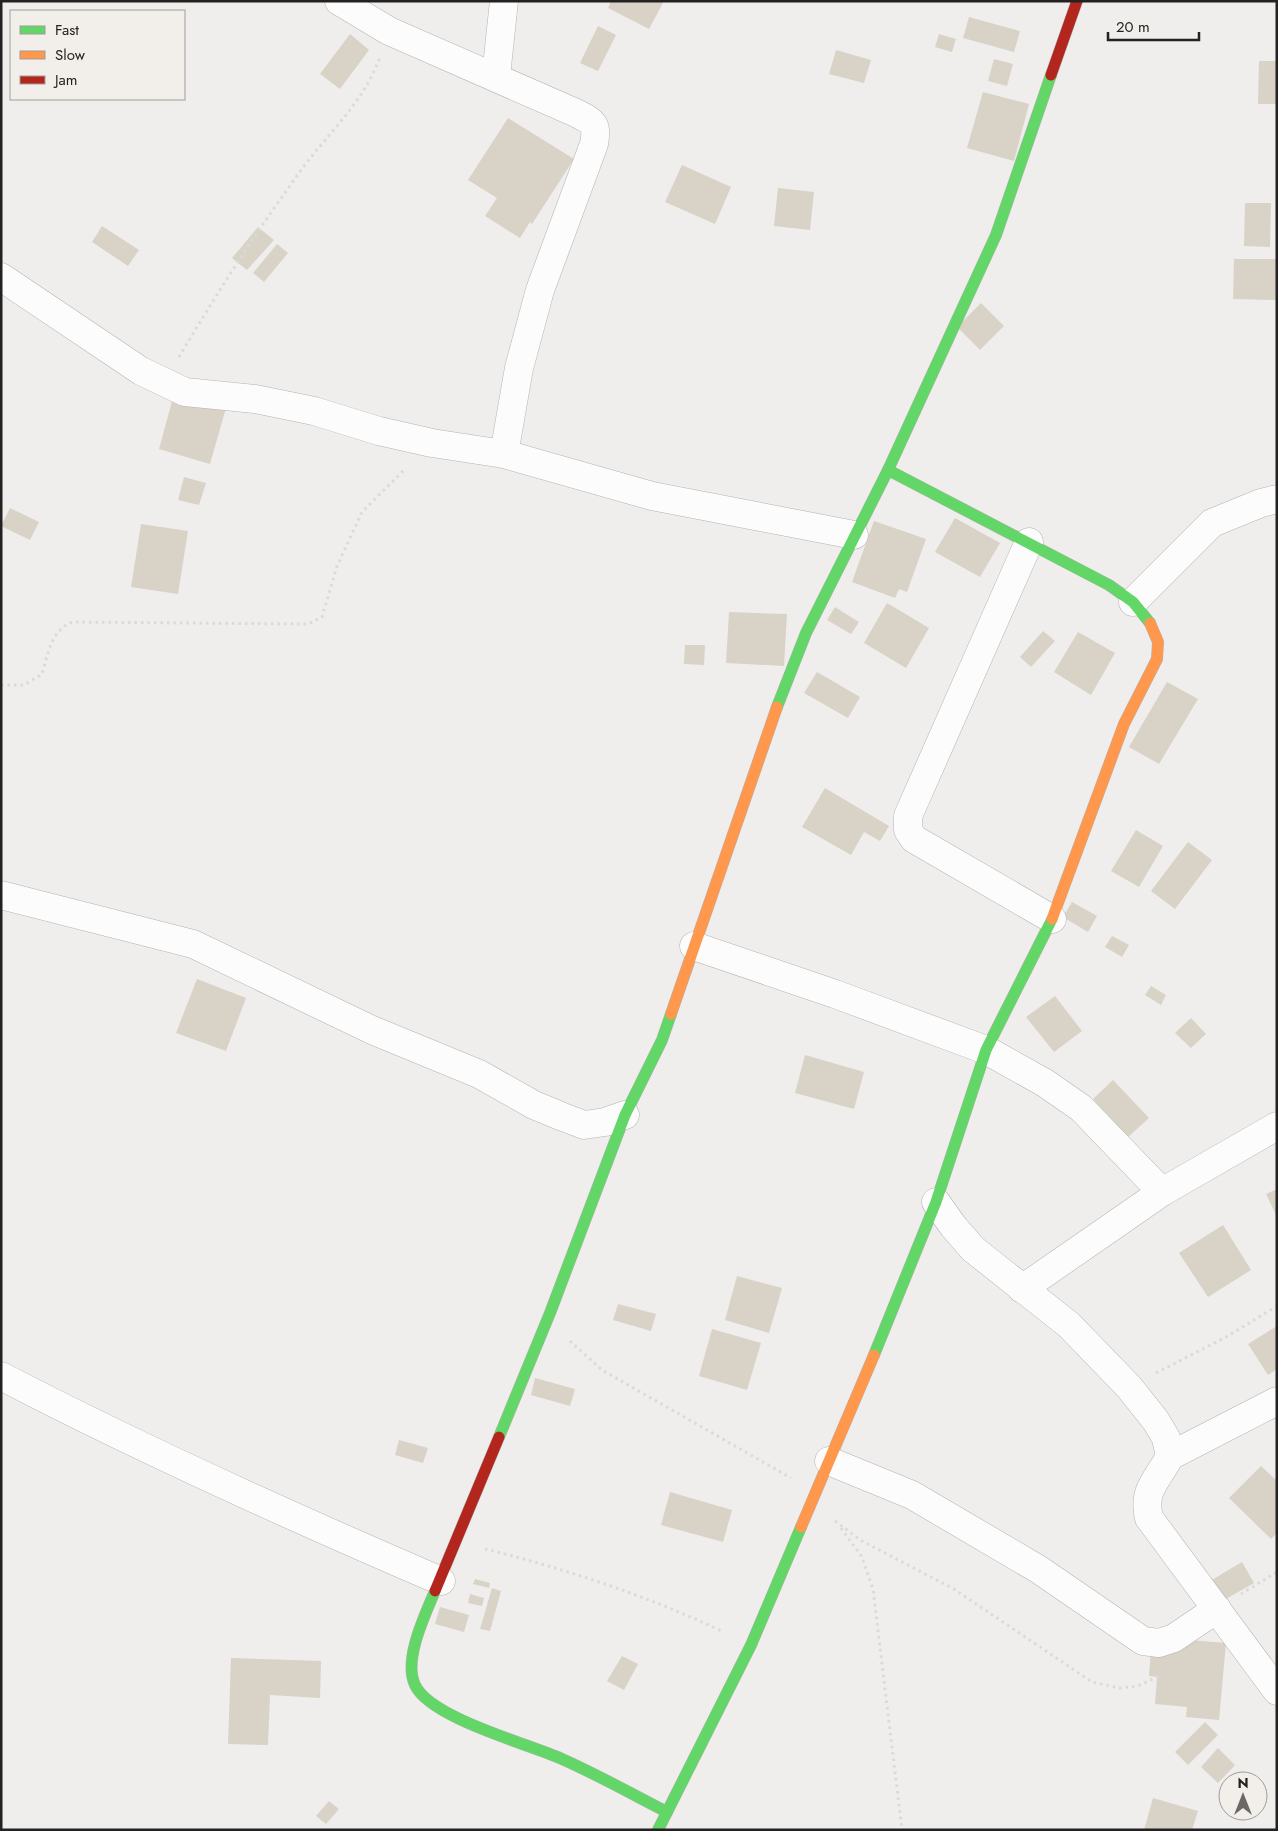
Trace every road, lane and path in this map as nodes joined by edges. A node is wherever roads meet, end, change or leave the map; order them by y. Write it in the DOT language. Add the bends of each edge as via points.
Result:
graph roads {
  1 [pos="339,1"];
  2 [pos="504,1"];
  3 [pos="1077,1"];
  4 [pos="389,31"];
  5 [pos="496,76"];
  6 [pos="1,276"];
  7 [pos="163,384"];
  8 [pos="432,443"];
  9 [pos="504,454"];
  10 [pos="888,470"];
  11 [pos="1277,499"];
  12 [pos="854,535"];
  13 [pos="1029,542"];
  14 [pos="1133,602"];
  15 [pos="1,685"];
  16 [pos="1,895"];
  17 [pos="1052,919"];
  18 [pos="694,946"];
  19 [pos="986,1050"];
  20 [pos="625,1115"];
  21 [pos="584,1124"];
  22 [pos="1277,1126"];
  23 [pos="609,1157"];
  24 [pos="1162,1192"];
  25 [pos="936,1202"];
  26 [pos="1022,1289"];
  27 [pos="1277,1306"];
  28 [pos="550,1314"];
  29 [pos="1,1376"];
  30 [pos="1129,1387"];
  31 [pos="1277,1401"];
  32 [pos="1170,1456"];
  33 [pos="830,1461"];
  34 [pos="814,1496"];
  35 [pos="840,1526"];
  36 [pos="457,1542"];
  37 [pos="1277,1572"];
  38 [pos="441,1581"];
  39 [pos="1217,1609"];
  40 [pos="1174,1638"];
  41 [pos="752,1645"];
  42 [pos="1277,1691"];
  43 [pos="667,1812"];
  44 [pos="658,1830"];
  45 [pos="902,1830"];
  1 -- 4 [label="street"];
  2 -- 5 [label="street"];
  3 -- 10 [label="street" via="996,234"];
  4 -- 5 [label="street" via="461,64"];
  4 -- 7 [label="path" via="377,66 359,100 302,168 215,296"];
  5 -- 9 [label="street" via="592,121 597,131 538,299 519,368"];
  6 -- 7 [label="street"];
  7 -- 8 [label="street" via="185,392 256,399 314,411"];
  8 -- 9 [label="street"];
  8 -- 15 [label="path" via="362,512 336,566 322,616 308,624 72,622 62,626 52,639 42,674 24,684"];
  9 -- 12 [label="street" via="652,496"];
  10 -- 12 [label="street"];
  10 -- 13 [label="street"];
  11 -- 14 [label="street" via="1212,523"];
  12 -- 18 [label="street" via="806,633 768,726"];
  13 -- 14 [label="street" via="1110,585"];
  13 -- 17 [label="street" via="908,816 908,830 921,844"];
  14 -- 17 [label="street" via="1153,627 1158,642 1157,659 1124,724"];
  16 -- 21 [label="street" via="193,944 372,1030 479,1074 534,1105"];
  17 -- 19 [label="street"];
  18 -- 19 [label="street"];
  18 -- 20 [label="street" via="662,1040"];
  19 -- 24 [label="street" via="1045,1083 1081,1108"];
  19 -- 25 [label="street"];
  20 -- 21 [label="street" via="605,1122"];
  20 -- 23 [label="street"];
  21 -- 23 [label="street"];
  22 -- 24 [label="street"];
  23 -- 28 [label="street"];
  24 -- 26 [label="street"];
  25 -- 26 [label="street" via="974,1249"];
  25 -- 33 [label="street"];
  26 -- 30 [label="street" via="1069,1325"];
  27 -- 30 [label="path" via="1228,1336"];
  28 -- 34 [label="path" via="571,1343 602,1370"];
  28 -- 36 [label="street"];
  29 -- 38 [label="street" via="216,1481"];
  30 -- 32 [label="street" via="1156,1421 1166,1438"];
  31 -- 32 [label="street"];
  32 -- 39 [label="street" via="1147,1497 1149,1518"];
  33 -- 34 [label="street"];
  33 -- 40 [label="street" via="912,1495 1038,1569 1143,1641 1159,1643"];
  34 -- 35 [label="path"];
  34 -- 41 [label="street"];
  35 -- 40 [label="path" via="954,1589 1092,1682 1103,1686 1138,1686 1159,1676"];
  35 -- 45 [label="path" via="862,1557 873,1589"];
  36 -- 38 [label="street"];
  36 -- 41 [label="path" via="538,1562 613,1586"];
  37 -- 39 [label="path"];
  38 -- 43 [label="street" via="420,1628 412,1662 417,1691 438,1707 472,1724 549,1754"];
  39 -- 40 [label="street"];
  39 -- 42 [label="street"];
  41 -- 43 [label="street"];
  43 -- 44 [label="street"];
}
